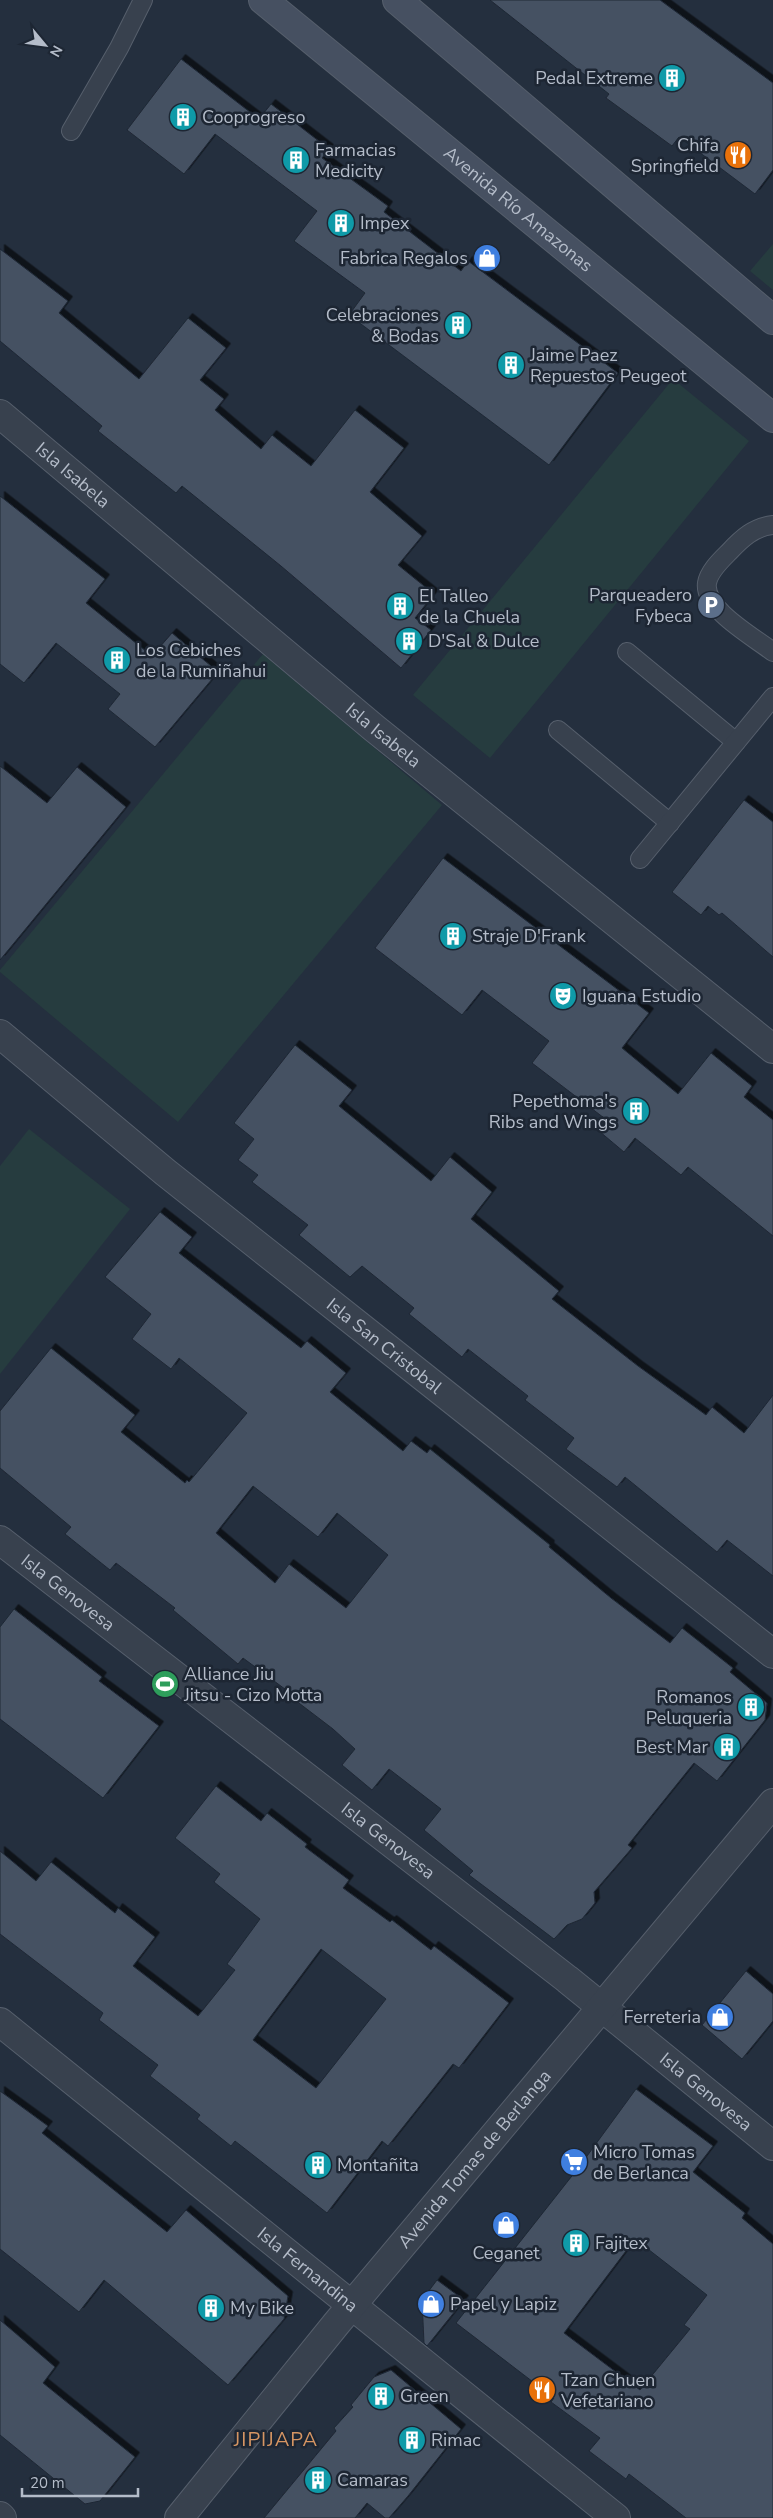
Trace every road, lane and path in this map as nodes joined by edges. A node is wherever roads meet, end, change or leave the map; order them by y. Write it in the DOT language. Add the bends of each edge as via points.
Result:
graph roads {
  1 [pos="143,0"];
  2 [pos="263,0"];
  3 [pos="397,0"];
  4 [pos="71,132"];
  5 [pos="773,320"];
  6 [pos="0,414"];
  7 [pos="773,418"];
  8 [pos="773,525"];
  9 [pos="627,652"];
  10 [pos="773,652"];
  11 [pos="773,697"];
  12 [pos="558,730"];
  13 [pos="736,742"];
  14 [pos="670,823"];
  15 [pos="640,859"];
  16 [pos="0,1034"];
  17 [pos="773,1049"];
  18 [pos="0,1540"];
  19 [pos="773,1654"];
  20 [pos="773,1803"];
  21 [pos="601,2006"];
  22 [pos="0,2022"];
  23 [pos="773,2146"];
  24 [pos="351,2305"];
  25 [pos="179,2518"];
  26 [pos="616,2518"];
  1 -- 4 [label="lane"];
  2 -- 7 [label="main road, Avenida Río Amazonas"];
  3 -- 5 [label="main road"];
  6 -- 17 [label="street, Isla Isabela" via="374,728"];
  8 -- 10 [label="lane" via="759,526 738,542 707,581 707,594 716,609"];
  9 -- 13 [label="lane"];
  11 -- 13 [label="lane"];
  12 -- 14 [label="lane"];
  13 -- 14 [label="lane"];
  14 -- 15 [label="lane"];
  16 -- 19 [label="street, Isla San Cristobal" via="165,1172"];
  18 -- 21 [label="street, Isla Genovesa"];
  20 -- 21 [label="street, Avenida Tomas de Berlanga"];
  21 -- 23 [label="street, Isla Genovesa"];
  21 -- 24 [label="street, Avenida Tomas de Berlanga"];
  22 -- 24 [label="street, Isla Fernandina"];
  24 -- 25 [label="street, Avenida Tomas de Berlanga"];
  24 -- 26 [label="street, Isla Fernandina"];
}
